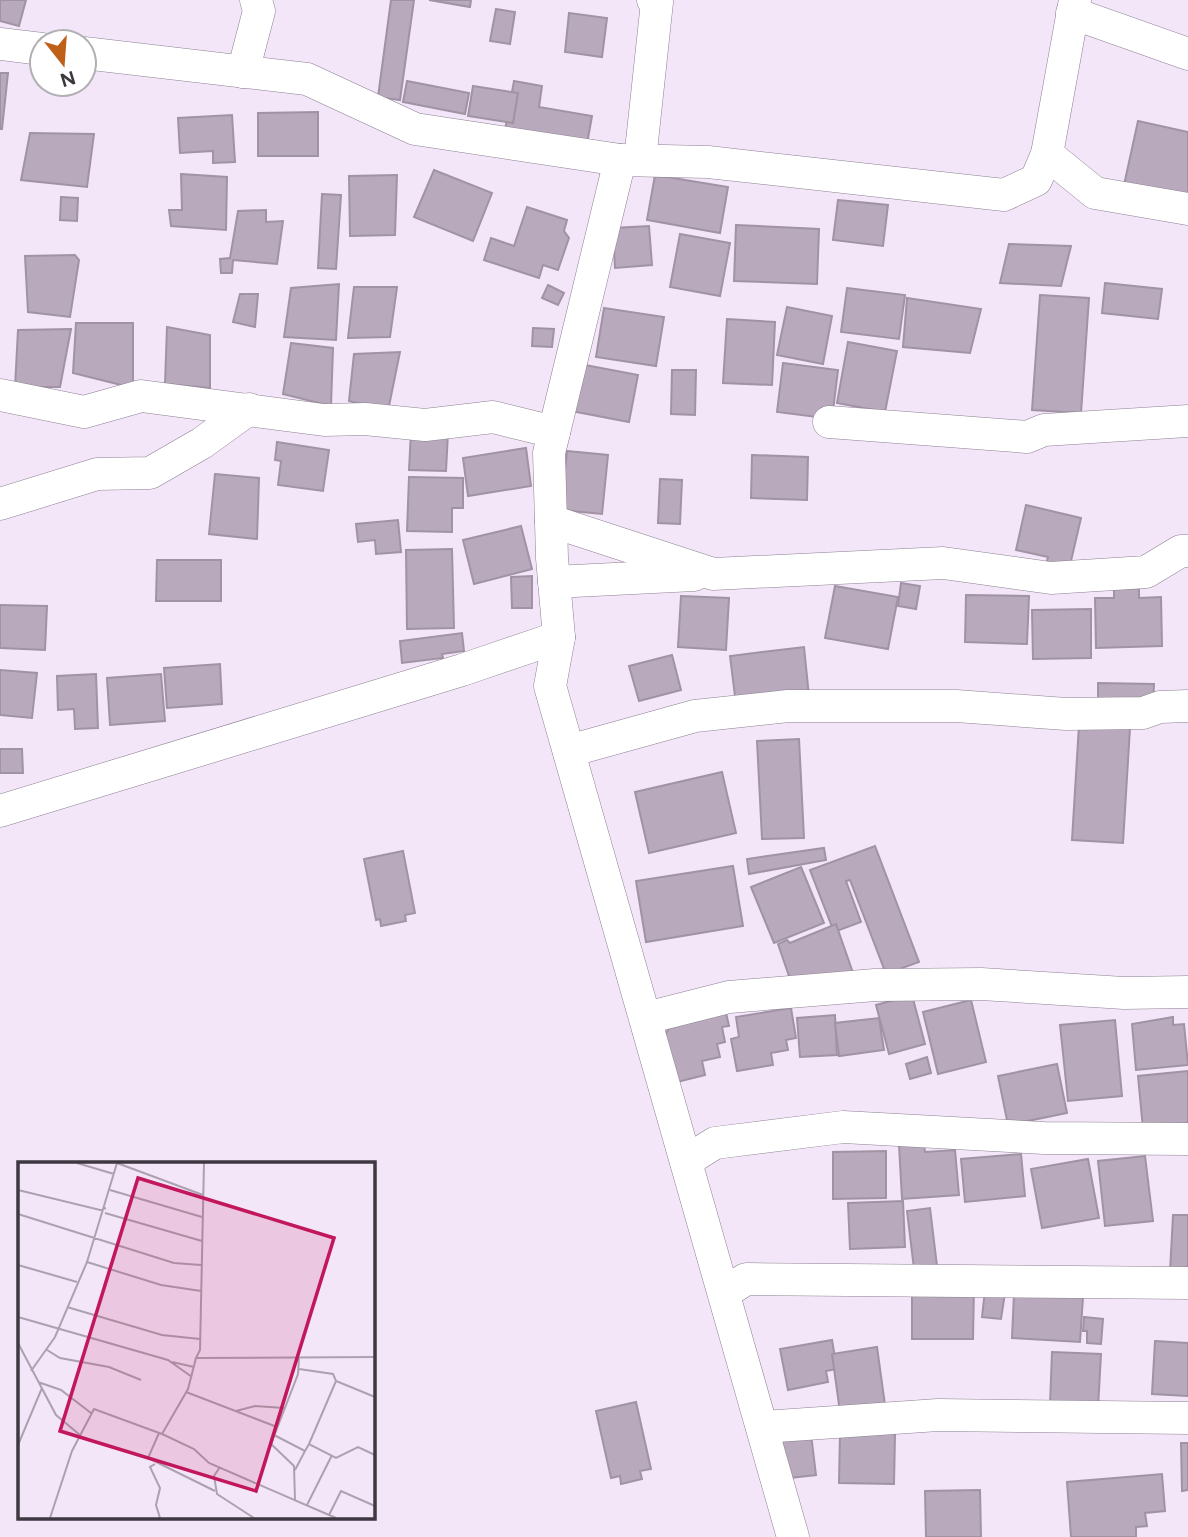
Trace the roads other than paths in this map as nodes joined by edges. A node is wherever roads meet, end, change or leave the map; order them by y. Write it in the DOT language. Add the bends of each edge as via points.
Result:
graph roads {
  1 [pos="256,0"];
  2 [pos="653,0"];
  3 [pos="1073,6"];
  4 [pos="0,44"];
  5 [pos="28,47"];
  6 [pos="1188,54"];
  7 [pos="98,55"];
  8 [pos="243,72"];
  9 [pos="1047,154"];
  10 [pos="630,160"];
  11 [pos="1188,209"];
  12 [pos="0,395"];
  13 [pos="249,409"];
  14 [pos="1188,421"];
  15 [pos="829,422"];
  16 [pos="554,432"];
  17 [pos="0,504"];
  18 [pos="551,521"];
  19 [pos="1188,551"];
  20 [pos="713,575"];
  21 [pos="554,582"];
  22 [pos="559,637"];
  23 [pos="1188,706"];
  24 [pos="569,751"];
  25 [pos="0,811"];
  26 [pos="1188,992"];
  27 [pos="646,1018"];
  28 [pos="1188,1139"];
  29 [pos="686,1161"];
  30 [pos="1188,1283"];
  31 [pos="724,1293"];
  32 [pos="1188,1418"];
  33 [pos="762,1427"];
  34 [pos="793,1537"];
  1 -- 8 [label="street" via="259,11"];
  2 -- 10 [label="street" via="657,2 654,52"];
  3 -- 6 [label="street"];
  3 -- 9 [label="street"];
  4 -- 5 [label="street"];
  7 -- 8 [label="street"];
  8 -- 10 [label="street" via="307,79 415,128"];
  9 -- 10 [label="street" via="1036,180 1004,195 708,162"];
  9 -- 11 [label="street" via="1095,193"];
  10 -- 16 [label="street"];
  12 -- 13 [label="street" via="84,412 141,396"];
  13 -- 16 [label="street" via="324,420 425,425 494,417"];
  13 -- 17 [label="street" via="150,473 97,474"];
  14 -- 15 [label="street" via="1044,429 1027,437"];
  16 -- 18 [label="street" via="549,453"];
  18 -- 20 [label="street"];
  18 -- 21 [label="street"];
  19 -- 20 [label="street" via="1146,572 1051,578 943,563"];
  20 -- 21 [label="street"];
  21 -- 22 [label="street"];
  22 -- 24 [label="street" via="550,686"];
  22 -- 25 [label="street"];
  23 -- 24 [label="street" via="1143,713 1066,714 956,706 788,706 695,716"];
  24 -- 27 [label="street"];
  26 -- 27 [label="street" via="876,985 729,997"];
  27 -- 29 [label="street"];
  28 -- 29 [label="street" via="1044,1138 843,1126 715,1143"];
  29 -- 31 [label="street"];
  30 -- 31 [label="street" via="746,1279"];
  31 -- 33 [label="street"];
  32 -- 33 [label="street" via="938,1415"];
  33 -- 34 [label="street"];
}
